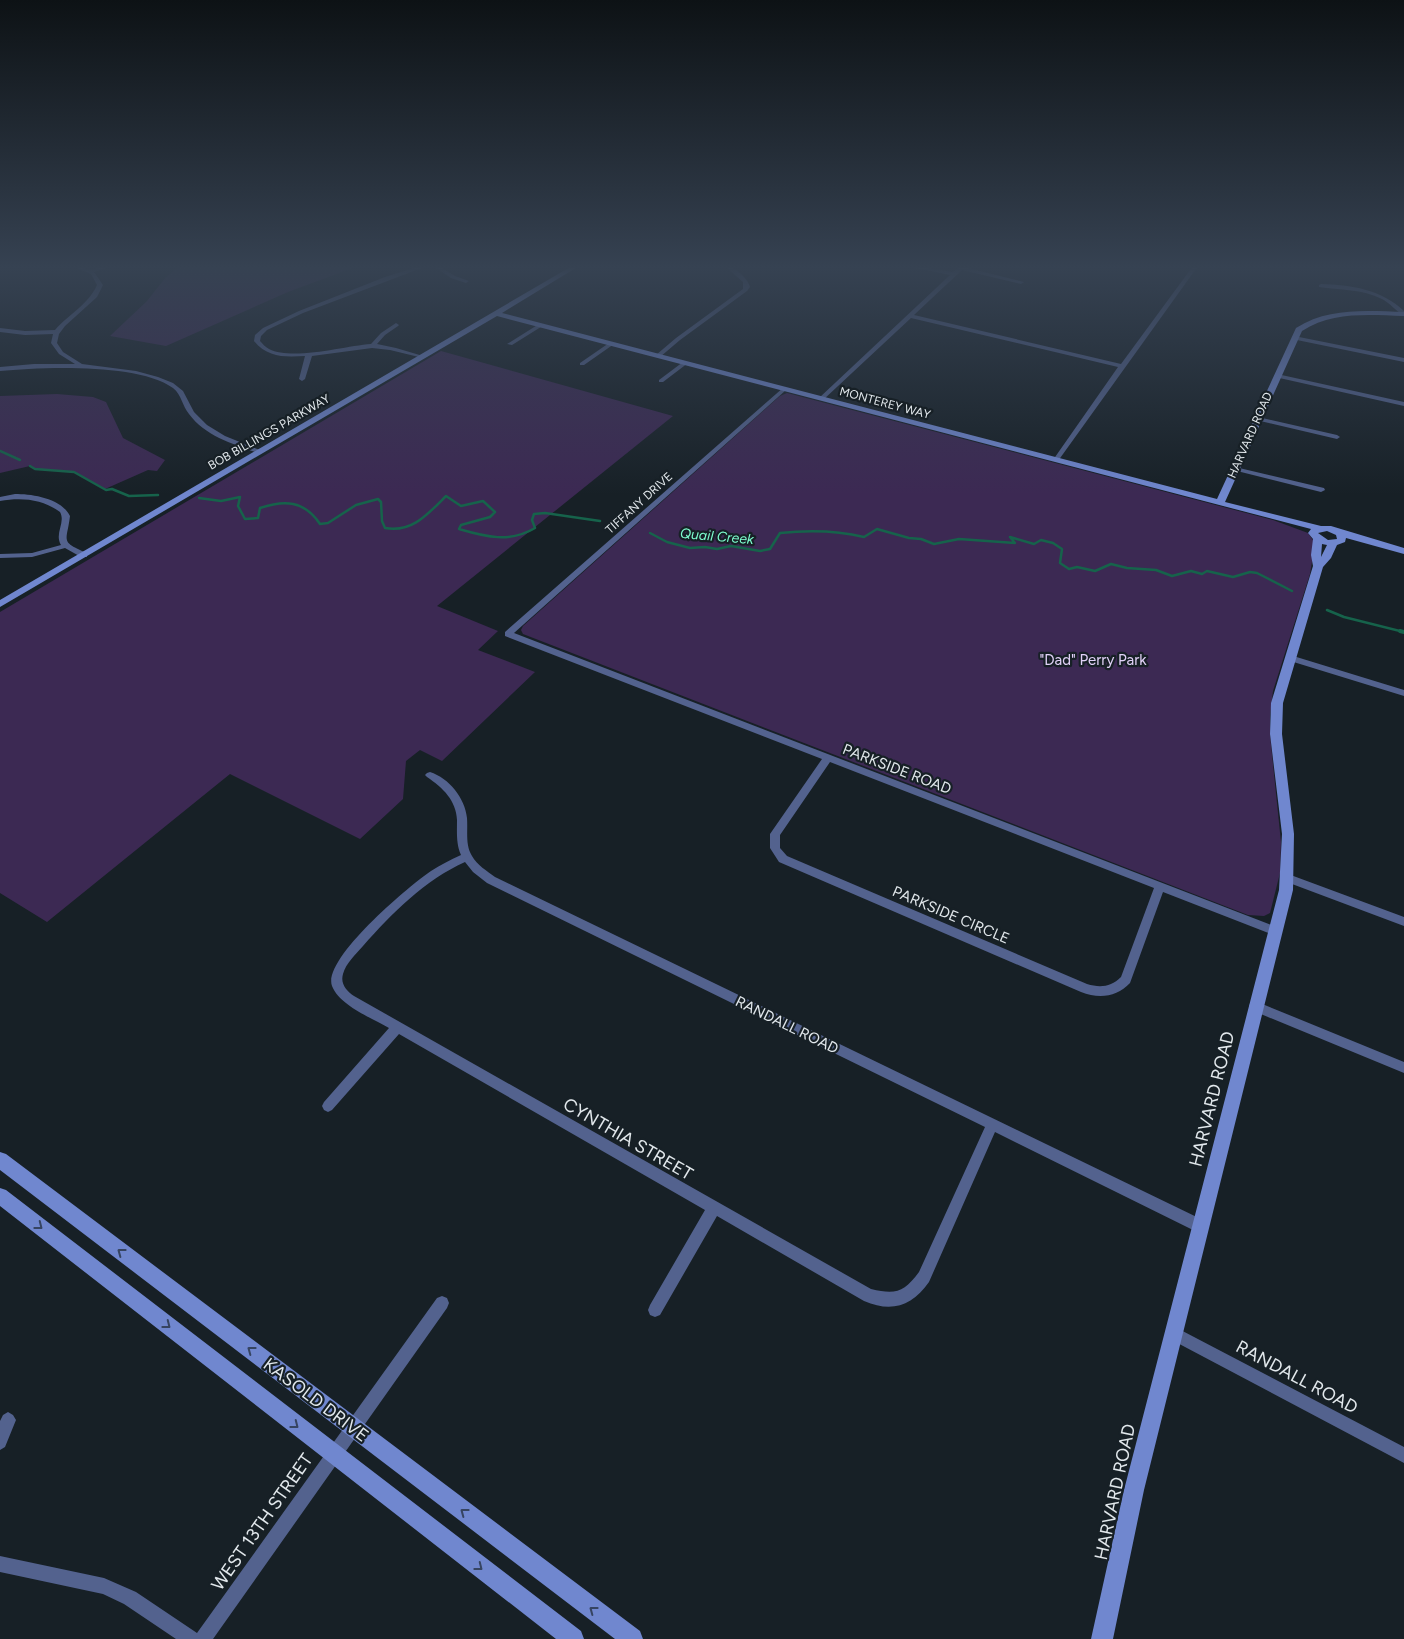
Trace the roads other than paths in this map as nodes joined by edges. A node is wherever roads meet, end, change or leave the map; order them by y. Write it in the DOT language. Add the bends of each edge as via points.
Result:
graph roads {
  1 [pos="54,342"];
  2 [pos="258,342"];
  3 [pos="376,342"];
  4 [pos="445,342"];
  5 [pos="605,342"];
  6 [pos="674,342"];
  7 [pos="881,342"];
  8 [pos="1022,342"];
  9 [pos="1139,342"];
  10 [pos="1292,342"];
  11 [pos="1316,342"];
  12 [pos="611,344"];
  13 [pos="373,346"];
  14 [pos="309,354"];
  15 [pos="658,356"];
  16 [pos="421,357"];
  17 [pos="1404,360"];
  18 [pos="685,363"];
  19 [pos="582,364"];
  20 [pos="82,365"];
  21 [pos="1122,366"];
  22 [pos="0,369"];
  23 [pos="1277,376"];
  24 [pos="302,379"];
  25 [pos="661,382"];
  26 [pos="784,389"];
  27 [pos="821,399"];
  28 [pos="1404,404"];
  29 [pos="1258,419"];
  30 [pos="1337,437"];
  31 [pos="260,452"];
  32 [pos="1056,460"];
  33 [pos="1236,469"];
  34 [pos="1321,490"];
  35 [pos="0,499"];
  36 [pos="1220,503"];
  37 [pos="1317,533"];
  38 [pos="1338,539"];
  39 [pos="66,546"];
  40 [pos="1404,551"];
  41 [pos="84,555"];
  42 [pos="0,556"];
  43 [pos="1318,566"];
  44 [pos="0,604"];
  45 [pos="508,634"];
  46 [pos="1290,658"];
  47 [pos="1404,692"];
  48 [pos="828,758"];
  49 [pos="430,775"];
  50 [pos="467,857"];
  51 [pos="1288,878"];
  52 [pos="1160,886"];
  53 [pos="1404,922"];
  54 [pos="1275,931"];
  55 [pos="1255,1006"];
  56 [pos="398,1027"];
  57 [pos="1404,1068"];
  58 [pos="328,1106"];
  59 [pos="992,1125"];
  60 [pos="0,1160"];
  61 [pos="0,1196"];
  62 [pos="714,1208"];
  63 [pos="1200,1226"];
  64 [pos="442,1302"];
  65 [pos="655,1310"];
  66 [pos="1173,1333"];
  67 [pos="8,1420"];
  68 [pos="353,1428"];
  69 [pos="0,1442"];
  70 [pos="334,1454"];
  71 [pos="1404,1455"];
  72 [pos="0,1564"];
  73 [pos="191,1639"];
  74 [pos="203,1639"];
  75 [pos="572,1639"];
  76 [pos="632,1639"];
  77 [pos="1102,1639"];
  1 -- 20 [label="street" via="62,356"];
  2 -- 14 [label="street" via="260,347 272,353"];
  3 -- 13 [label="street"];
  4 -- 16 [label="street, BOB BILLINGS PARKWAY"];
  5 -- 12 [label="street, MONTEREY WAY"];
  6 -- 15 [label="street"];
  7 -- 27 [label="street"];
  8 -- 21 [label="street"];
  9 -- 21 [label="street"];
  10 -- 23 [label="street, HARVARD ROAD"];
  11 -- 17 [label="street"];
  12 -- 15 [label="street, MONTEREY WAY"];
  12 -- 19 [label="street"];
  13 -- 14 [label="street"];
  13 -- 16 [label="street"];
  14 -- 24 [label="street"];
  15 -- 18 [label="street, MONTEREY WAY"];
  16 -- 31 [label="street, BOB BILLINGS PARKWAY"];
  18 -- 25 [label="street"];
  18 -- 26 [label="street, MONTEREY WAY"];
  20 -- 22 [label="street"];
  20 -- 31 [label="street" via="141,374 170,384 207,428"];
  21 -- 32 [label="street"];
  23 -- 28 [label="street"];
  23 -- 29 [label="street, HARVARD ROAD"];
  26 -- 27 [label="street, MONTEREY WAY"];
  26 -- 45 [label="street, TIFFANY DRIVE"];
  27 -- 32 [label="street, MONTEREY WAY"];
  29 -- 30 [label="street"];
  29 -- 33 [label="street, HARVARD ROAD"];
  31 -- 41 [label="street, BOB BILLINGS PARKWAY"];
  32 -- 36 [label="street, MONTEREY WAY"];
  33 -- 34 [label="street"];
  33 -- 36 [label="street, HARVARD ROAD"];
  35 -- 39 [label="street" via="35,497 61,509 66,516 62,533"];
  36 -- 37 [label="street, MONTEREY WAY"];
  37 -- 38 [label="street"];
  37 -- 38 [label="street" via="1328,528"];
  37 -- 43 [label="street, HARVARD ROAD"];
  38 -- 40 [label="street"];
  38 -- 43 [label="street, HARVARD ROAD"];
  39 -- 41 [label="street"];
  39 -- 42 [label="street" via="32,555"];
  41 -- 44 [label="street, BOB BILLINGS PARKWAY"];
  43 -- 46 [label="street, HARVARD ROAD"];
  45 -- 48 [label="street, PARKSIDE ROAD"];
  46 -- 47 [label="street"];
  46 -- 51 [label="street, HARVARD ROAD" via="1280,689 1276,721 1288,834"];
  48 -- 52 [label="street, PARKSIDE ROAD"];
  48 -- 52 [label="street, PARKSIDE CIRCLE" via="775,834 776,850 783,859 1085,989 1110,991 1126,980"];
  49 -- 50 [label="street" via="448,788 458,802"];
  50 -- 56 [label="street, CYNTHIA STREET" via="432,875 405,897 348,955 338,974 337,984 341,993"];
  50 -- 59 [label="street, RANDALL ROAD" via="481,873 509,890"];
  51 -- 53 [label="street"];
  51 -- 54 [label="street, HARVARD ROAD"];
  52 -- 54 [label="street, PARKSIDE ROAD"];
  54 -- 55 [label="street, HARVARD ROAD"];
  55 -- 57 [label="street"];
  55 -- 63 [label="street, HARVARD ROAD"];
  56 -- 58 [label="street"];
  56 -- 62 [label="street, CYNTHIA STREET"];
  59 -- 62 [label="street, CYNTHIA STREET" via="924,1277 907,1296 896,1300 869,1296"];
  59 -- 63 [label="street, RANDALL ROAD"];
  68 -- 60 [label="street, KASOLD DRIVE, one-way"];
  61 -- 70 [label="street, KASOLD DRIVE, one-way"];
  62 -- 65 [label="street"];
  63 -- 66 [label="street, HARVARD ROAD"];
  64 -- 68 [label="street, WEST 13TH STREET"];
  66 -- 71 [label="street, RANDALL ROAD"];
  66 -- 77 [label="street, HARVARD ROAD" via="1134,1490"];
  67 -- 69 [label="street"];
  68 -- 70 [label="street, WEST 13TH STREET"];
  76 -- 68 [label="street, KASOLD DRIVE, one-way"];
  70 -- 74 [label="street, WEST 13TH STREET"];
  70 -- 75 [label="street, KASOLD DRIVE, one-way"];
  72 -- 73 [label="street" via="104,1586 130,1598"];
}
